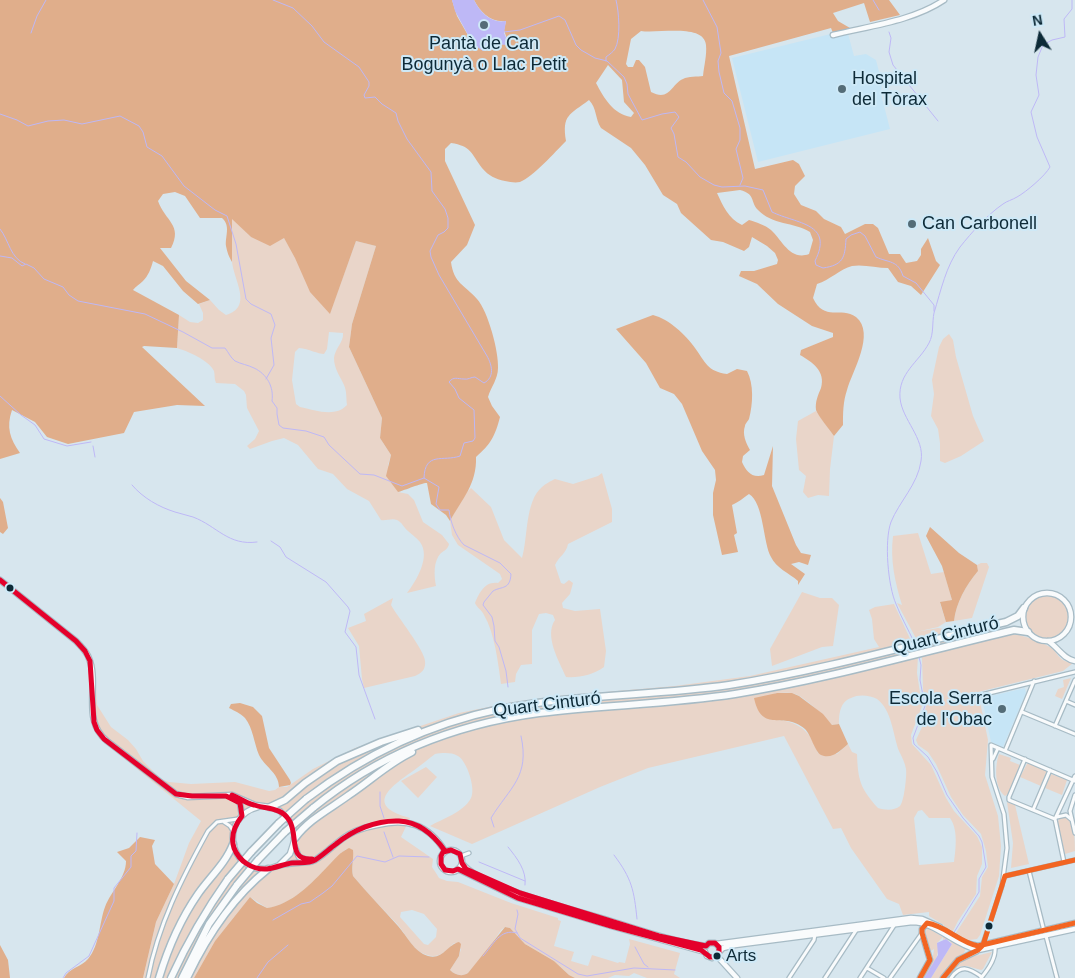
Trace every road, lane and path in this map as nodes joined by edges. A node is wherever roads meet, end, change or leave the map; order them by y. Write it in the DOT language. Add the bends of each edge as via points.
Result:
graph roads {
  1 [pos="944,0"];
  2 [pos="833,36"];
  3 [pos="0,580"];
  4 [pos="1024,608"];
  5 [pos="1073,615"];
  6 [pos="1028,632"];
  7 [pos="1046,641"];
  8 [pos="1075,661"];
  9 [pos="1075,672"];
  10 [pos="1075,680"];
  11 [pos="1034,681"];
  12 [pos="981,695"];
  13 [pos="1066,701"];
  14 [pos="1075,705"];
  15 [pos="1022,712"];
  16 [pos="1055,726"];
  17 [pos="427,728"];
  18 [pos="1075,734"];
  19 [pos="432,741"];
  20 [pos="998,748"];
  21 [pos="1005,751"];
  22 [pos="1025,759"];
  23 [pos="992,760"];
  24 [pos="1050,770"];
  25 [pos="1074,779"];
  26 [pos="225,795"];
  27 [pos="1075,795"];
  28 [pos="262,807"];
  29 [pos="270,807"];
  30 [pos="1033,810"];
  31 [pos="240,817"];
  32 [pos="1056,818"];
  33 [pos="1072,820"];
  34 [pos="223,821"];
  35 [pos="233,832"];
  36 [pos="1075,833"];
  37 [pos="295,841"];
  38 [pos="233,844"];
  39 [pos="445,851"];
  40 [pos="469,853"];
  41 [pos="461,856"];
  42 [pos="317,858"];
  43 [pos="1075,860"];
  44 [pos="1064,862"];
  45 [pos="462,864"];
  46 [pos="279,865"];
  47 [pos="268,869"];
  48 [pos="458,870"];
  49 [pos="1029,870"];
  50 [pos="1005,876"];
  51 [pos="1075,923"];
  52 [pos="895,924"];
  53 [pos="924,928"];
  54 [pos="858,929"];
  55 [pos="942,929"];
  56 [pos="1075,929"];
  57 [pos="1044,930"];
  58 [pos="815,932"];
  59 [pos="1018,936"];
  60 [pos="1046,936"];
  61 [pos="716,944"];
  62 [pos="964,944"];
  63 [pos="983,945"];
  64 [pos="996,948"];
  65 [pos="705,949"];
  66 [pos="978,950"];
  67 [pos="718,953"];
  68 [pos="867,968"];
  69 [pos="148,978"];
  70 [pos="159,978"];
  71 [pos="171,978"];
  72 [pos="182,978"];
  73 [pos="186,978"];
  74 [pos="737,978"];
  75 [pos="789,978"];
  76 [pos="826,978"];
  77 [pos="860,978"];
  78 [pos="884,978"];
  79 [pos="890,978"];
  80 [pos="920,978"];
  81 [pos="944,978"];
  82 [pos="951,978"];
  83 [pos="982,978"];
  84 [pos="1057,978"];
  1 -- 2 [label="street" via="916,14"];
  3 -- 26 [label="street" via="85,651 90,664 94,722 102,737 176,794 188,797"];
  4 -- 5 [label="street" via="1034,596 1049,592 1064,599"];
  4 -- 6 [label="street" via="1023,621"];
  4 -- 17 [label="highway, Quart Cinturó" via="1018,616 1006,622 788,674 678,691 542,703 477,714"];
  5 -- 7 [label="street" via="1065,633"];
  6 -- 7 [label="street"];
  6 -- 19 [label="highway, Quart Cinturó" via="1014,630 810,680 733,694 538,714 475,726"];
  7 -- 8 [label="street"];
  9 -- 11 [label="street"];
  10 -- 13 [label="street"];
  11 -- 12 [label="street"];
  11 -- 15 [label="street"];
  13 -- 14 [label="street"];
  13 -- 16 [label="street"];
  15 -- 16 [label="street"];
  15 -- 21 [label="street"];
  16 -- 18 [label="street"];
  17 -- 29 [label="highway" via="381,742 337,761 285,800"];
  17 -- 71 [label="highway, Quart Cinturó, bridge" via="360,763 306,799 279,823 228,878 200,920"];
  19 -- 37 [label="highway" via="378,772 310,822"];
  19 -- 72 [label="highway, Quart Cinturó, bridge" via="398,753 370,768 341,786 285,832 237,885 209,924"];
  20 -- 21 [label="street"];
  20 -- 23 [label="street"];
  20 -- 23 [label="street" via="991,745"];
  21 -- 22 [label="street"];
  22 -- 24 [label="street"];
  22 -- 30 [label="street" via="1009,797 1010,801"];
  23 -- 50 [label="street" via="993,782 1007,834"];
  24 -- 25 [label="street"];
  24 -- 30 [label="street"];
  25 -- 32 [label="street"];
  26 -- 28 [label="street"];
  26 -- 31 [label="street" via="240,803"];
  27 -- 33 [label="street" via="1070,808"];
  28 -- 29 [label="street"];
  28 -- 31 [label="street" via="251,809"];
  29 -- 37 [label="street" via="288,818"];
  30 -- 32 [label="street"];
  31 -- 34 [label="street"];
  31 -- 35 [label="street"];
  32 -- 33 [label="street" via="1066,815"];
  32 -- 44 [label="street"];
  33 -- 36 [label="street"];
  34 -- 35 [label="street"];
  34 -- 69 [label="street" via="210,827 182,879 157,939"];
  35 -- 38 [label="street"];
  37 -- 42 [label="street" via="296,852 301,858"];
  37 -- 46 [label="street" via="289,857"];
  38 -- 47 [label="street" via="238,856 247,864"];
  38 -- 70 [label="highway" via="228,856 201,889 182,920"];
  39 -- 41 [label="street" via="455,850"];
  39 -- 42 [label="street" via="423,828 395,822 352,832"];
  39 -- 48 [label="street" via="440,856 441,866 448,872"];
  40 -- 41 [label="street"];
  41 -- 45 [label="street"];
  42 -- 46 [label="street"];
  43 -- 44 [label="street"];
  44 -- 49 [label="street"];
  45 -- 48 [label="street"];
  45 -- 65 [label="street" via="478,876 532,897"];
  46 -- 47 [label="street"];
  47 -- 73 [label="highway" via="224,916"];
  48 -- 65 [label="street" via="518,898 611,926"];
  49 -- 50 [label="street"];
  49 -- 57 [label="street"];
  50 -- 63 [label="street"];
  51 -- 57 [label="street"];
  52 -- 53 [label="street" via="916,922"];
  52 -- 54 [label="street"];
  52 -- 68 [label="street"];
  53 -- 55 [label="street"];
  53 -- 79 [label="street"];
  53 -- 80 [label="street" via="930,960"];
  54 -- 58 [label="street"];
  54 -- 76 [label="street"];
  55 -- 58 [label="street" via="922,919 911,918"];
  55 -- 62 [label="street"];
  56 -- 60 [label="street"];
  57 -- 59 [label="street"];
  57 -- 60 [label="street"];
  58 -- 61 [label="street"];
  58 -- 67 [label="street" via="735,945"];
  58 -- 75 [label="street" via="814,940"];
  59 -- 63 [label="street"];
  59 -- 64 [label="street"];
  60 -- 64 [label="street"];
  60 -- 84 [label="street"];
  61 -- 65 [label="street" via="711,943"];
  61 -- 67 [label="street"];
  62 -- 63 [label="street"];
  62 -- 66 [label="street"];
  63 -- 66 [label="street"];
  64 -- 66 [label="street"];
  64 -- 83 [label="street"];
  65 -- 67 [label="street" via="710,957"];
  66 -- 81 [label="street" via="958,960"];
  67 -- 74 [label="street"];
  68 -- 77 [label="street"];
  68 -- 78 [label="street"];
  82 -- 83 [label="street" via="959,970 968,969"];
}
